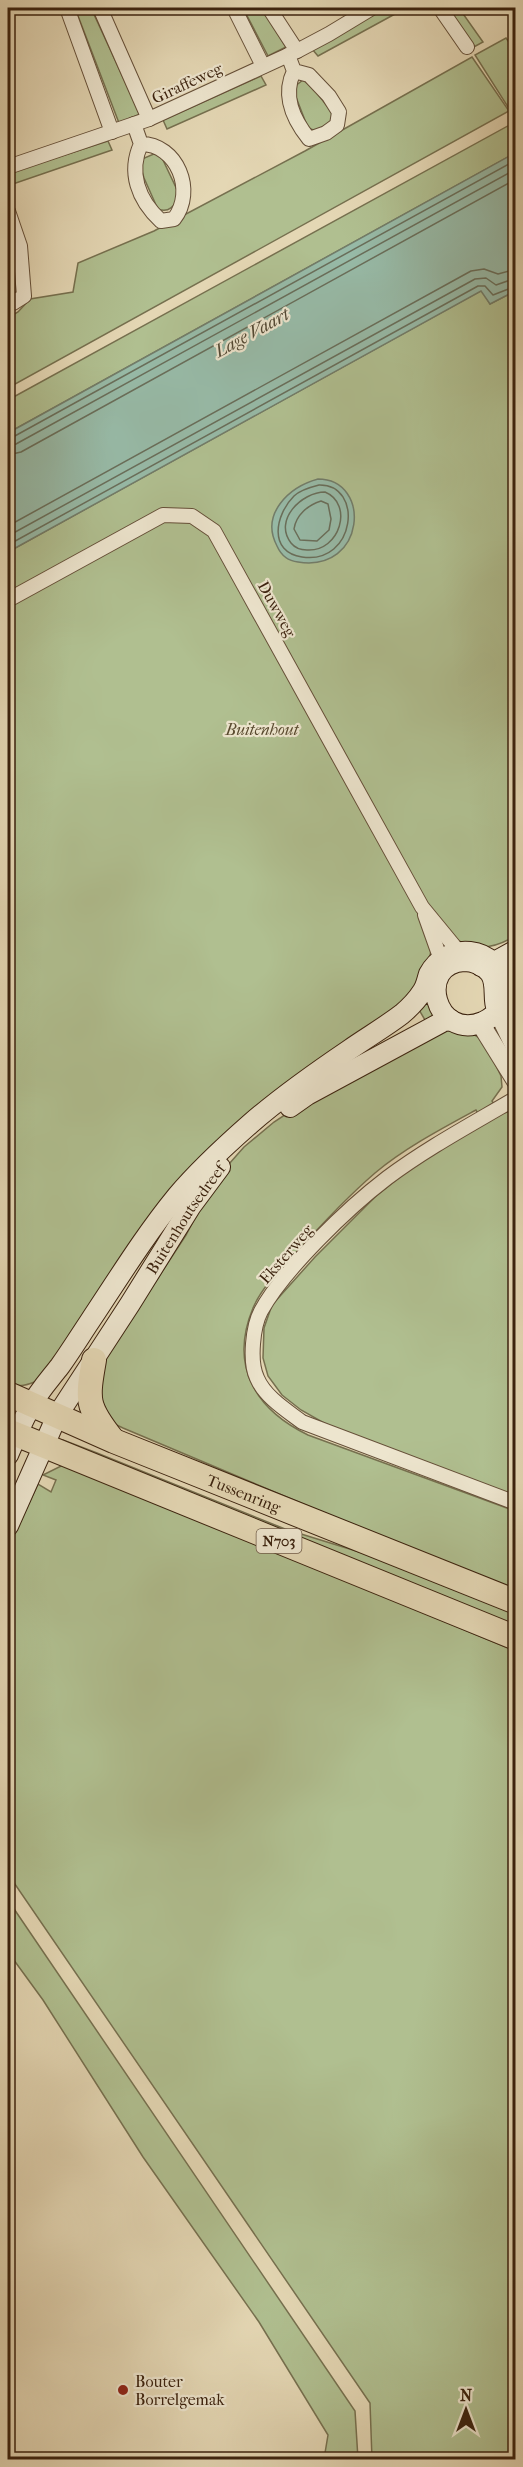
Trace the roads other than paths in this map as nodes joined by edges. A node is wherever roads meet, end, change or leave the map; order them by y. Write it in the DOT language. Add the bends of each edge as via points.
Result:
graph roads {
  1 [pos="67,8"];
  2 [pos="100,8"];
  3 [pos="234,8"];
  4 [pos="269,8"];
  5 [pos="372,8"];
  6 [pos="440,8"];
  7 [pos="467,47"];
  8 [pos="293,53"];
  9 [pos="263,66"];
  10 [pos="294,71"];
  11 [pos="149,118"];
  12 [pos="134,124"];
  13 [pos="112,132"];
  14 [pos="141,144"];
  15 [pos="8,167"];
  16 [pos="8,212"];
  17 [pos="8,303"];
  18 [pos="8,600"];
  19 [pos="423,908"];
  20 [pos="516,940"];
  21 [pos="516,950"];
  22 [pos="459,952"];
  23 [pos="486,961"];
  24 [pos="442,966"];
  25 [pos="510,986"];
  26 [pos="431,989"];
  27 [pos="497,1010"];
  28 [pos="451,1020"];
  29 [pos="480,1023"];
  30 [pos="516,1049"];
  31 [pos="516,1081"];
  32 [pos="516,1098"];
  33 [pos="256,1125"];
  34 [pos="235,1144"];
  35 [pos="94,1360"];
  36 [pos="8,1394"];
  37 [pos="31,1404"];
  38 [pos="57,1416"];
  39 [pos="11,1440"];
  40 [pos="114,1441"];
  41 [pos="42,1445"];
  42 [pos="516,1503"];
  43 [pos="8,1526"];
  44 [pos="516,1602"];
  45 [pos="516,1638"];
  1 -- 13 [label="street"];
  2 -- 11 [label="street"];
  3 -- 9 [label="street"];
  4 -- 8 [label="street"];
  5 -- 8 [label="street, Giraffeweg"];
  6 -- 7 [label="street"];
  8 -- 9 [label="street, Giraffeweg"];
  8 -- 10 [label="street"];
  9 -- 11 [label="street, Giraffeweg"];
  10 -- 10 [label="street" via="309,75 339,112 337,125 326,133 309,139 298,125 288,100 288,82"];
  11 -- 12 [label="street, Giraffeweg"];
  12 -- 13 [label="street, Giraffeweg"];
  12 -- 14 [label="street"];
  13 -- 15 [label="street, Giraffeweg"];
  14 -- 14 [label="street" via="154,144 169,153 180,171 184,196 174,219 160,221 141,194 134,159"];
  16 -- 17 [label="street" via="20,246 24,296"];
  18 -- 19 [label="street, Duwweg" via="163,515 192,516 214,531"];
  19 -- 22 [label="street, Duwweg"];
  19 -- 24 [label="street, Duwweg"];
  20 -- 23 [label="main road" via="490,954"];
  21 -- 23 [label="main road"];
  22 -- 23 [label="main road"];
  22 -- 24 [label="main road"];
  23 -- 24 [label="main road"];
  23 -- 25 [label="main road" via="501,972"];
  23 -- 27 [label="main road" via="493,978"];
  24 -- 26 [label="main road" via="431,971"];
  25 -- 27 [label="main road"];
  26 -- 28 [label="main road" via="440,1009"];
  26 -- 33 [label="main road, Buitenhoutsedreef" via="309,1077"];
  27 -- 29 [label="main road"];
  27 -- 30 [label="street"];
  28 -- 29 [label="main road"];
  28 -- 33 [label="main road, Buitenhoutsedreef"];
  29 -- 31 [label="street"];
  32 -- 42 [label="street, Eksterweg" via="437,1144 387,1179 333,1226 278,1285 260,1313 252,1346 256,1377 277,1405 302,1422"];
  33 -- 34 [label="main road, Buitenhoutsedreef"];
  34 -- 35 [label="main road, Buitenhoutsedreef" via="196,1198"];
  34 -- 37 [label="main road, Buitenhoutsedreef" via="177,1196"];
  35 -- 38 [label="main road, Buitenhoutsedreef"];
  35 -- 40 [label="highway" via="88,1396 93,1415"];
  36 -- 37 [label="highway, Tussenring / N703"];
  37 -- 38 [label="highway, Tussenring / N703"];
  37 -- 39 [label="main road, Buitenhoutsedreef"];
  38 -- 40 [label="highway, Tussenring / N703"];
  38 -- 41 [label="main road, Buitenhoutsedreef"];
  39 -- 41 [label="highway, Tussenring / N703"];
  40 -- 44 [label="highway, Tussenring / N703"];
  41 -- 43 [label="main road, Buitenhoutsedreef"];
  41 -- 45 [label="highway, Tussenring / N703"];
}
